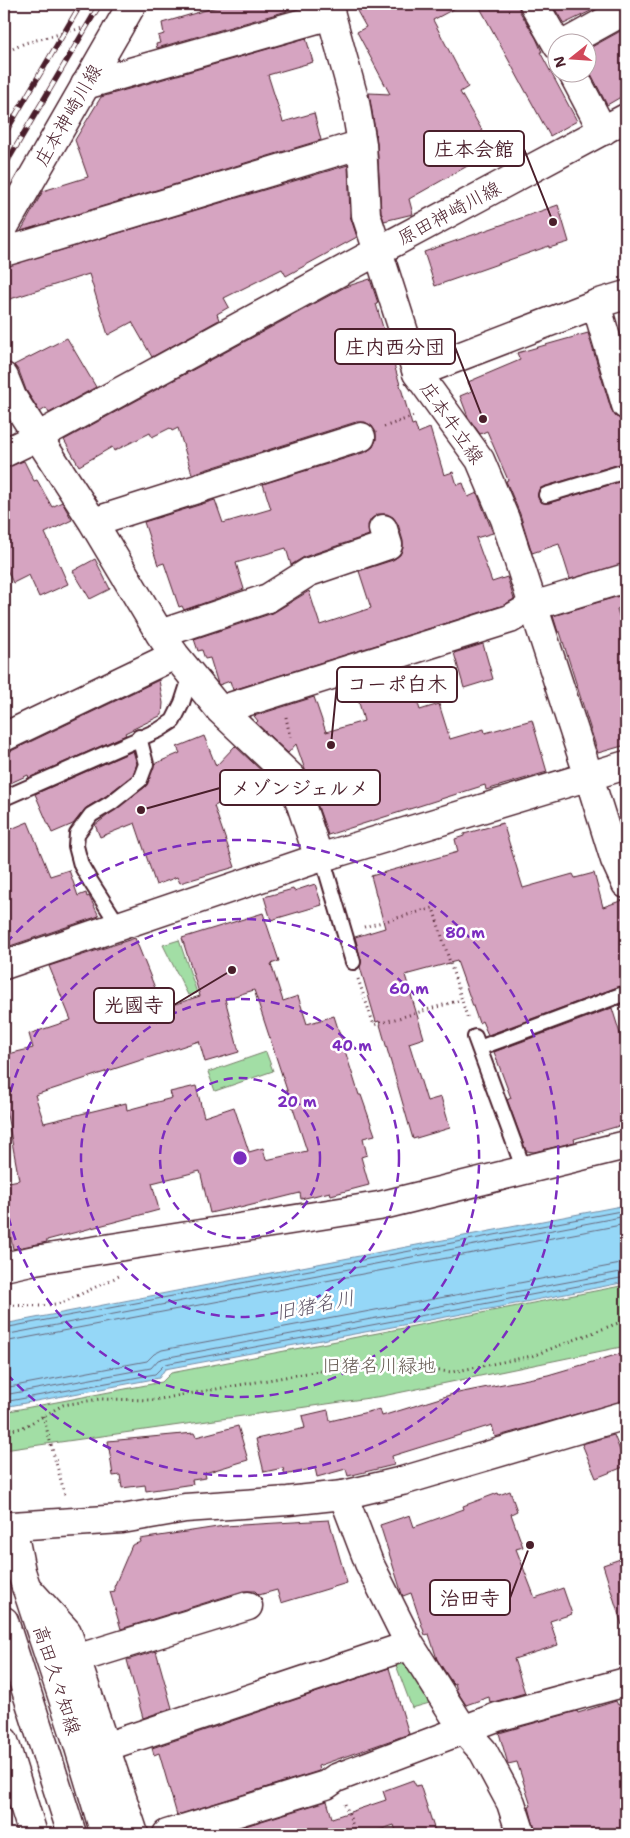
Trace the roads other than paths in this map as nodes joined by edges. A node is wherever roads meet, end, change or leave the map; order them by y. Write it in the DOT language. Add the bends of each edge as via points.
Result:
graph roads {
  1 [pos="132,4"];
  2 [pos="534,4"];
  3 [pos="329,9"];
  4 [pos="626,10"];
  5 [pos="550,32"];
  6 [pos="586,32"];
  7 [pos="580,82"];
  8 [pos="85,85"];
  9 [pos="615,124"];
  10 [pos="362,144"];
  11 [pos="4,227"];
  12 [pos="378,251"];
  13 [pos="4,252"];
  14 [pos="626,295"];
  15 [pos="596,304"];
  16 [pos="417,373"];
  17 [pos="4,377"];
  18 [pos="626,405"];
  19 [pos="37,436"];
  20 [pos="361,437"];
  21 [pos="4,453"];
  22 [pos="626,471"];
  23 [pos="546,495"];
  24 [pos="93,522"];
  25 [pos="383,529"];
  26 [pos="626,578"];
  27 [pos="533,606"];
  28 [pos="175,655"];
  29 [pos="220,710"];
  30 [pos="4,737"];
  31 [pos="139,737"];
  32 [pos="626,765"];
  33 [pos="589,777"];
  34 [pos="4,798"];
  35 [pos="320,858"];
  36 [pos="620,858"];
  37 [pos="626,884"];
  38 [pos="119,926"];
  39 [pos="353,962"];
  40 [pos="4,965"];
  41 [pos="626,993"];
  42 [pos="626,1145"];
  43 [pos="524,1170"];
  44 [pos="4,1267"];
  45 [pos="626,1416"];
  46 [pos="343,1494"];
  47 [pos="8,1526"];
  48 [pos="26,1587"];
  49 [pos="248,1606"];
  50 [pos="6,1635"];
  51 [pos="410,1645"];
  52 [pos="76,1659"];
  53 [pos="626,1682"];
  54 [pos="463,1729"];
  55 [pos="4,1741"];
  56 [pos="105,1747"];
  57 [pos="33,1834"];
  58 [pos="72,1834"];
  59 [pos="105,1834"];
  60 [pos="134,1834"];
  61 [pos="167,1834"];
  62 [pos="521,1834"];
  1 -- 8 [label="street, 庄本神崎川線, bridge"];
  2 -- 5 [label="street"];
  3 -- 8 [label="street"];
  3 -- 10 [label="street, 庄本牛立線" via="355,102"];
  4 -- 6 [label="street"];
  7 -- 9 [label="street"];
  8 -- 11 [label="street, 庄本神崎川線"];
  9 -- 12 [label="street, 原田神崎川線"];
  10 -- 12 [label="street, 庄本牛立線" via="366,215"];
  10 -- 13 [label="street"];
  12 -- 16 [label="street, 庄本牛立線"];
  12 -- 19 [label="street"];
  14 -- 15 [label="street"];
  15 -- 16 [label="street"];
  15 -- 18 [label="street"];
  16 -- 27 [label="street, 庄本牛立線" via="480,460"];
  17 -- 19 [label="street" via="12,397"];
  19 -- 21 [label="street"];
  19 -- 24 [label="street"];
  20 -- 24 [label="street"];
  22 -- 23 [label="lane"];
  24 -- 28 [label="street"];
  25 -- 28 [label="street" via="388,545 309,572"];
  26 -- 27 [label="street"];
  27 -- 29 [label="street" via="510,619"];
  27 -- 33 [label="street, 庄本牛立線"];
  28 -- 29 [label="street"];
  28 -- 30 [label="street"];
  28 -- 31 [label="lane" via="182,703 173,721"];
  29 -- 35 [label="street" via="292,778"];
  31 -- 34 [label="lane"];
  31 -- 38 [label="lane" via="146,764 140,780 112,803 91,814 77,834 76,846 81,865"];
  32 -- 33 [label="street"];
  33 -- 35 [label="street"];
  33 -- 36 [label="street, 庄本牛立線"];
  35 -- 38 [label="street"];
  35 -- 39 [label="lane"];
  36 -- 37 [label="street, 庄本牛立線"];
  38 -- 40 [label="street"];
  41 -- 43 [label="lane" via="477,1043"];
  42 -- 43 [label="street"];
  43 -- 44 [label="street" via="379,1206"];
  45 -- 46 [label="street" via="402,1481"];
  46 -- 47 [label="street" via="185,1508 122,1519"];
  46 -- 51 [label="street" via="369,1563"];
  47 -- 48 [label="street, 高田久々知線"];
  48 -- 52 [label="street" via="68,1632"];
  48 -- 59 [label="street, 高田久々知線"];
  49 -- 52 [label="street"];
  50 -- 58 [label="street, 高田久々知線"];
  51 -- 54 [label="street"];
  51 -- 56 [label="street"];
  52 -- 56 [label="street"];
  53 -- 54 [label="street"];
  54 -- 61 [label="street" via="336,1778 326,1785"];
  54 -- 62 [label="street" via="483,1751 511,1803"];
  55 -- 57 [label="street"];
  56 -- 60 [label="street"];
}
